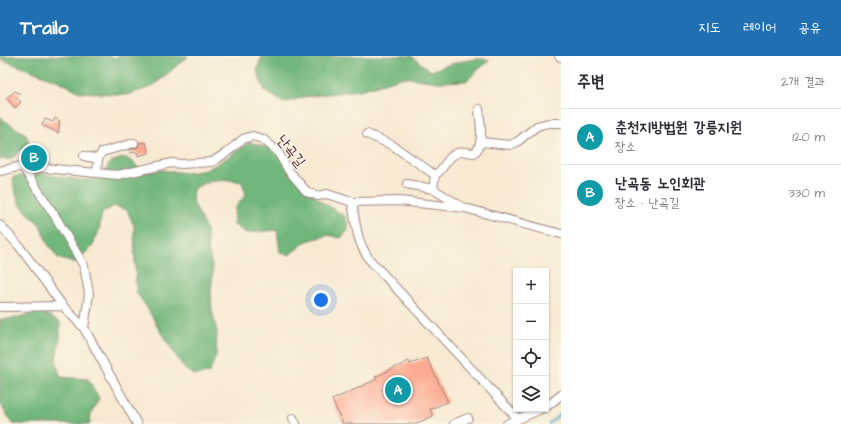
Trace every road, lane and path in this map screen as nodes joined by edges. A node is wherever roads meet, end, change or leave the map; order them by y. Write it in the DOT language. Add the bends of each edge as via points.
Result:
graph roads {
  1 [pos="479,109"];
  2 [pos="561,123"];
  3 [pos="367,134"];
  4 [pos="481,142"];
  5 [pos="134,143"];
  6 [pos="84,156"];
  7 [pos="98,159"];
  8 [pos="22,166"];
  9 [pos="0,171"];
  10 [pos="97,173"];
  11 [pos="435,176"];
  12 [pos="407,184"];
  13 [pos="433,189"];
  14 [pos="352,202"];
  15 [pos="464,208"];
  16 [pos="0,225"];
  17 [pos="561,234"];
  18 [pos="64,306"];
  19 [pos="0,307"];
  20 [pos="84,328"];
  21 [pos="561,395"];
  22 [pos="549,404"];
  23 [pos="534,412"];
  24 [pos="468,418"];
  25 [pos="518,419"];
  26 [pos="137,424"];
  27 [pos="454,424"];
  28 [pos="507,424"];
  1 -- 4 [label="street"];
  2 -- 4 [label="street" via="538,126 510,144"];
  3 -- 11 [label="street" via="392,146"];
  4 -- 11 [label="street" via="474,153 462,152 453,155"];
  5 -- 7 [label="street" via="102,152"];
  6 -- 7 [label="street"];
  7 -- 10 [label="street"];
  8 -- 9 [label="street, 난곡길"];
  8 -- 10 [label="street, 난곡길"];
  8 -- 20 [label="street" via="84,266 89,294"];
  10 -- 14 [label="street, 난곡길" via="118,176 172,163 212,162 243,139 252,136 263,139 277,151 288,172 307,192 318,196 327,194"];
  11 -- 13 [label="street"];
  12 -- 13 [label="street"];
  13 -- 15 [label="street"];
  14 -- 15 [label="street, 난곡길" via="399,201"];
  14 -- 25 [label="street" via="358,237 369,259"];
  15 -- 17 [label="street, 난곡길"];
  16 -- 18 [label="street"];
  18 -- 19 [label="street"];
  18 -- 20 [label="street"];
  20 -- 26 [label="street"];
  21 -- 22 [label="street"];
  23 -- 25 [label="street"];
  24 -- 27 [label="street"];
  25 -- 28 [label="street"];
}
